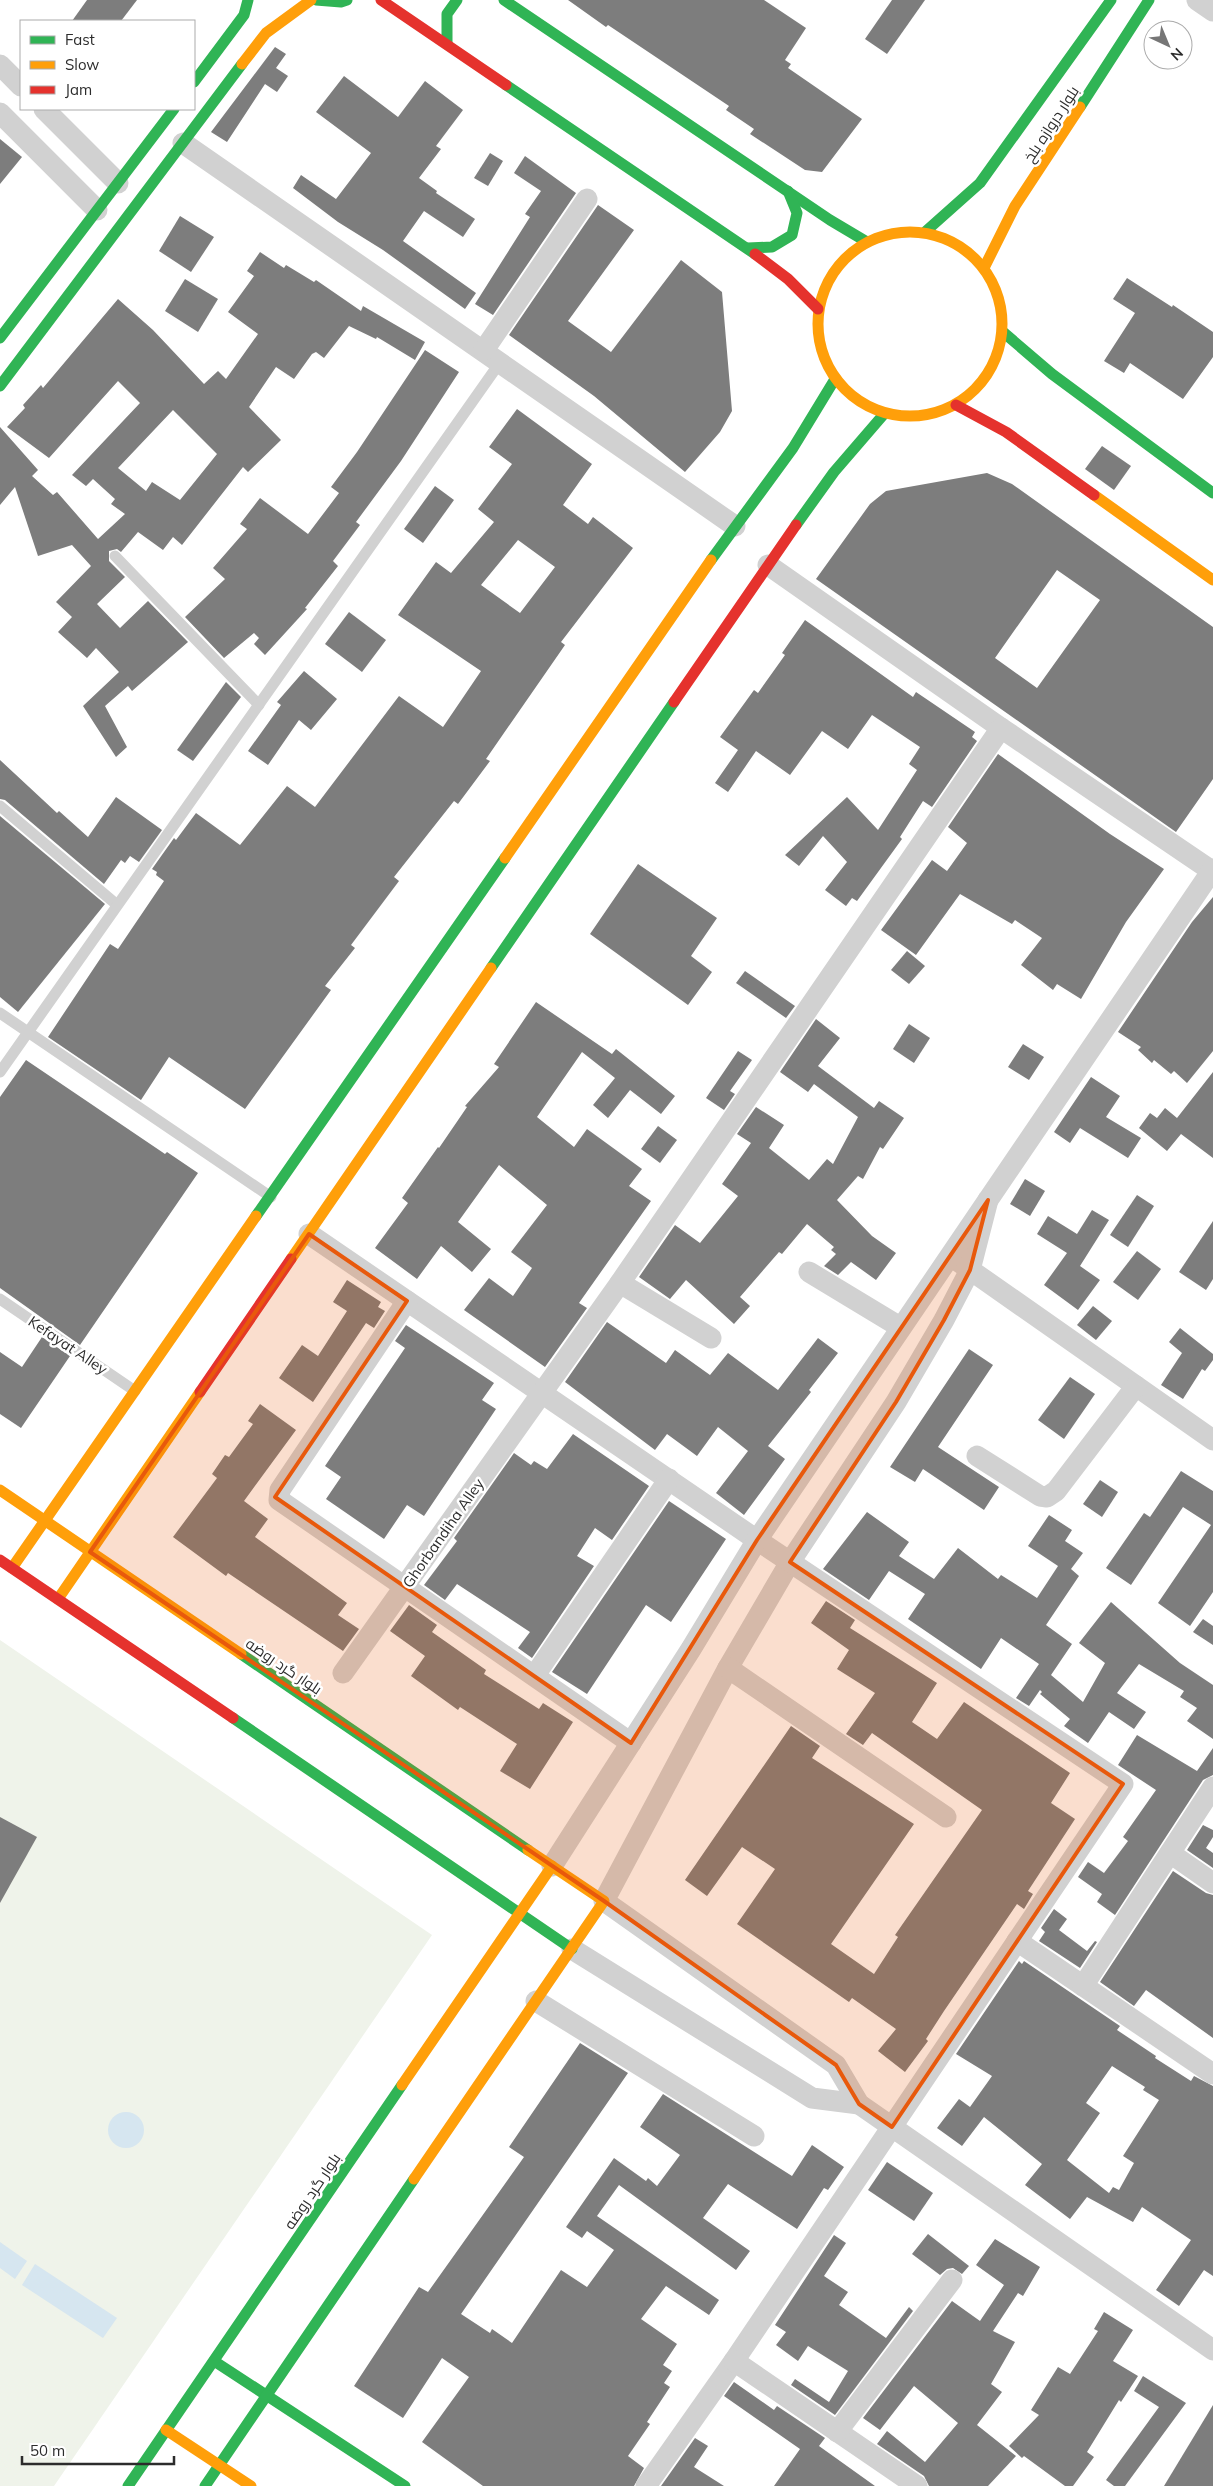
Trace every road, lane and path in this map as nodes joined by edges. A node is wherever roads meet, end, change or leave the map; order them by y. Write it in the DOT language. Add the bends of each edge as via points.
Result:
graph roads {
  1 [pos="248,0"];
  2 [pos="310,0"];
  3 [pos="316,0"];
  4 [pos="347,0"];
  5 [pos="381,0"];
  6 [pos="457,0"];
  7 [pos="504,0"];
  8 [pos="1111,0"];
  9 [pos="1149,0"];
  10 [pos="1197,0"];
  11 [pos="1213,11"];
  12 [pos="448,44"];
  13 [pos="0,65"];
  14 [pos="195,81"];
  15 [pos="20,85"];
  16 [pos="45,110"];
  17 [pos="173,110"];
  18 [pos="0,114"];
  19 [pos="184,143"];
  20 [pos="118,183"];
  21 [pos="788,191"];
  22 [pos="587,199"];
  23 [pos="97,210"];
  24 [pos="925,232"];
  25 [pos="867,242"];
  26 [pos="748,248"];
  27 [pos="984,268"];
  28 [pos="818,309"];
  29 [pos="1003,332"];
  30 [pos="0,338"];
  31 [pos="492,356"];
  32 [pos="835,379"];
  33 [pos="0,386"];
  34 [pos="956,405"];
  35 [pos="884,414"];
  36 [pos="1213,493"];
  37 [pos="735,526"];
  38 [pos="115,556"];
  39 [pos="768,565"];
  40 [pos="1213,580"];
  41 [pos="259,705"];
  42 [pos="1001,728"];
  43 [pos="0,806"];
  44 [pos="1212,870"];
  45 [pos="116,904"];
  46 [pos="0,1013"];
  47 [pos="28,1032"];
  48 [pos="0,1072"];
  49 [pos="270,1197"];
  50 [pos="988,1200"];
  51 [pos="308,1234"];
  52 [pos="950,1256"];
  53 [pos="970,1270"];
  54 [pos="809,1272"];
  55 [pos="620,1282"];
  56 [pos="0,1299"];
  57 [pos="407,1301"];
  58 [pos="900,1327"];
  59 [pos="711,1338"];
  60 [pos="1136,1386"];
  61 [pos="135,1391"];
  62 [pos="542,1394"];
  63 [pos="1213,1440"];
  64 [pos="977,1456"];
  65 [pos="669,1479"];
  66 [pos="0,1490"];
  67 [pos="45,1521"];
  68 [pos="757,1540"];
  69 [pos="90,1552"];
  70 [pos="0,1560"];
  71 [pos="790,1562"];
  72 [pos="12,1568"];
  73 [pos="405,1586"];
  74 [pos="58,1599"];
  75 [pos="728,1668"];
  76 [pos="343,1673"];
  77 [pos="535,1675"];
  78 [pos="631,1743"];
  79 [pos="1213,1788"];
  80 [pos="946,1817"];
  81 [pos="1170,1853"];
  82 [pos="552,1866"];
  83 [pos="1213,1883"];
  84 [pos="604,1901"];
  85 [pos="520,1914"];
  86 [pos="1017,1941"];
  87 [pos="572,1949"];
  88 [pos="1083,1986"];
  89 [pos="536,2001"];
  90 [pos="1213,2074"];
  91 [pos="859,2104"];
  92 [pos="892,2127"];
  93 [pos="754,2136"];
  94 [pos="952,2280"];
  95 [pos="1213,2350"];
  96 [pos="214,2361"];
  97 [pos="734,2361"];
  98 [pos="267,2394"];
  99 [pos="166,2430"];
  100 [pos="837,2432"];
  101 [pos="219,2465"];
  102 [pos="128,2486"];
  103 [pos="205,2486"];
  104 [pos="251,2486"];
  105 [pos="405,2486"];
  106 [pos="646,2486"];
  107 [pos="917,2486"];
  1 -- 14 [label="main road" via="244,15"];
  2 -- 19 [label="main road" via="266,34"];
  3 -- 4 [label="main road"];
  5 -- 12 [label="main road"];
  6 -- 12 [label="main road" via="452,3 444,23"];
  7 -- 21 [label="main road"];
  8 -- 24 [label="main road, بلوار دروازه بلخ" via="980,183"];
  9 -- 27 [label="main road, بلوار دروازه بلخ" via="1015,206"];
  10 -- 11 [label="street"];
  12 -- 26 [label="main road"];
  13 -- 15 [label="street"];
  16 -- 20 [label="street"];
  17 -- 20 [label="main road"];
  18 -- 23 [label="street"];
  19 -- 31 [label="street"];
  19 -- 33 [label="main road"];
  20 -- 23 [label="main road"];
  21 -- 25 [label="main road"];
  21 -- 26 [label="main road" via="797,212 792,235 772,247"];
  22 -- 31 [label="street"];
  23 -- 30 [label="main road"];
  24 -- 25 [label="main road" via="895,232"];
  24 -- 27 [label="main road" via="958,244"];
  25 -- 28 [label="main road" via="844,259 827,282"];
  26 -- 28 [label="main road" via="788,279"];
  27 -- 29 [label="main road" via="996,287 1002,309"];
  28 -- 32 [label="main road" via="819,342 823,358"];
  29 -- 34 [label="main road" via="988,374"];
  29 -- 36 [label="main road" via="1052,374"];
  31 -- 37 [label="street"];
  31 -- 41 [label="lane"];
  32 -- 35 [label="main road" via="856,400"];
  32 -- 37 [label="main road" via="793,448"];
  34 -- 35 [label="main road" via="920,416"];
  34 -- 40 [label="main road" via="1006,432"];
  35 -- 39 [label="main road" via="834,472"];
  37 -- 49 [label="main road"];
  38 -- 41 [label="lane"];
  39 -- 42 [label="street"];
  39 -- 51 [label="main road"];
  41 -- 45 [label="lane"];
  42 -- 44 [label="street"];
  42 -- 55 [label="street, Ghorbandiha Alley"];
  43 -- 45 [label="lane"];
  44 -- 50 [label="street"];
  45 -- 47 [label="lane"];
  46 -- 47 [label="lane"];
  47 -- 48 [label="lane"];
  47 -- 49 [label="lane"];
  49 -- 61 [label="main road"];
  50 -- 52 [label="street"];
  50 -- 53 [label="street"];
  51 -- 57 [label="street"];
  51 -- 69 [label="main road"];
  52 -- 53 [label="street"];
  52 -- 58 [label="street"];
  53 -- 60 [label="street"];
  53 -- 71 [label="street" via="896,1402"];
  54 -- 58 [label="street"];
  55 -- 59 [label="street"];
  55 -- 62 [label="street, Ghorbandiha Alley"];
  56 -- 61 [label="lane, Kefayat Alley"];
  57 -- 62 [label="street"];
  57 -- 73 [label="street" via="278,1496"];
  58 -- 68 [label="street"];
  60 -- 63 [label="street"];
  60 -- 64 [label="street" via="1056,1491 1047,1497 1040,1496"];
  61 -- 67 [label="main road"];
  62 -- 65 [label="street"];
  62 -- 73 [label="street, Ghorbandiha Alley"];
  65 -- 68 [label="street"];
  65 -- 77 [label="street"];
  66 -- 67 [label="main road, بلوار گرد روضه"];
  67 -- 69 [label="main road, بلوار گرد روضه"];
  67 -- 72 [label="main road"];
  68 -- 71 [label="street"];
  68 -- 78 [label="street"];
  69 -- 74 [label="main road"];
  69 -- 82 [label="main road, بلوار گرد روضه"];
  70 -- 72 [label="main road"];
  71 -- 75 [label="street"];
  71 -- 86 [label="street" via="1123,1784"];
  72 -- 74 [label="main road"];
  73 -- 76 [label="street, Ghorbandiha Alley"];
  73 -- 77 [label="street"];
  74 -- 85 [label="main road"];
  75 -- 80 [label="street"];
  75 -- 84 [label="street"];
  77 -- 78 [label="street"];
  78 -- 82 [label="street"];
  79 -- 81 [label="street"];
  81 -- 83 [label="street"];
  81 -- 88 [label="street"];
  82 -- 84 [label="main road, بلوار گرد روضه"];
  82 -- 85 [label="main road, بلوار گرد روضه"];
  84 -- 87 [label="main road"];
  84 -- 91 [label="street" via="836,2066"];
  85 -- 87 [label="main road"];
  85 -- 96 [label="main road, بلوار گرد روضه"];
  86 -- 88 [label="street"];
  86 -- 92 [label="street"];
  87 -- 89 [label="main road"];
  87 -- 91 [label="street" via="812,2098"];
  88 -- 90 [label="street"];
  89 -- 93 [label="street"];
  89 -- 98 [label="main road"];
  91 -- 92 [label="street"];
  92 -- 95 [label="street"];
  92 -- 97 [label="street"];
  94 -- 100 [label="street"];
  96 -- 98 [label="main road"];
  96 -- 99 [label="main road, بلوار گرد روضه"];
  97 -- 100 [label="street"];
  97 -- 106 [label="street"];
  98 -- 101 [label="main road"];
  98 -- 105 [label="main road"];
  99 -- 101 [label="main road"];
  99 -- 102 [label="main road, بلوار گرد روضه"];
  100 -- 107 [label="street"];
  101 -- 103 [label="main road"];
  101 -- 104 [label="main road"];
}
